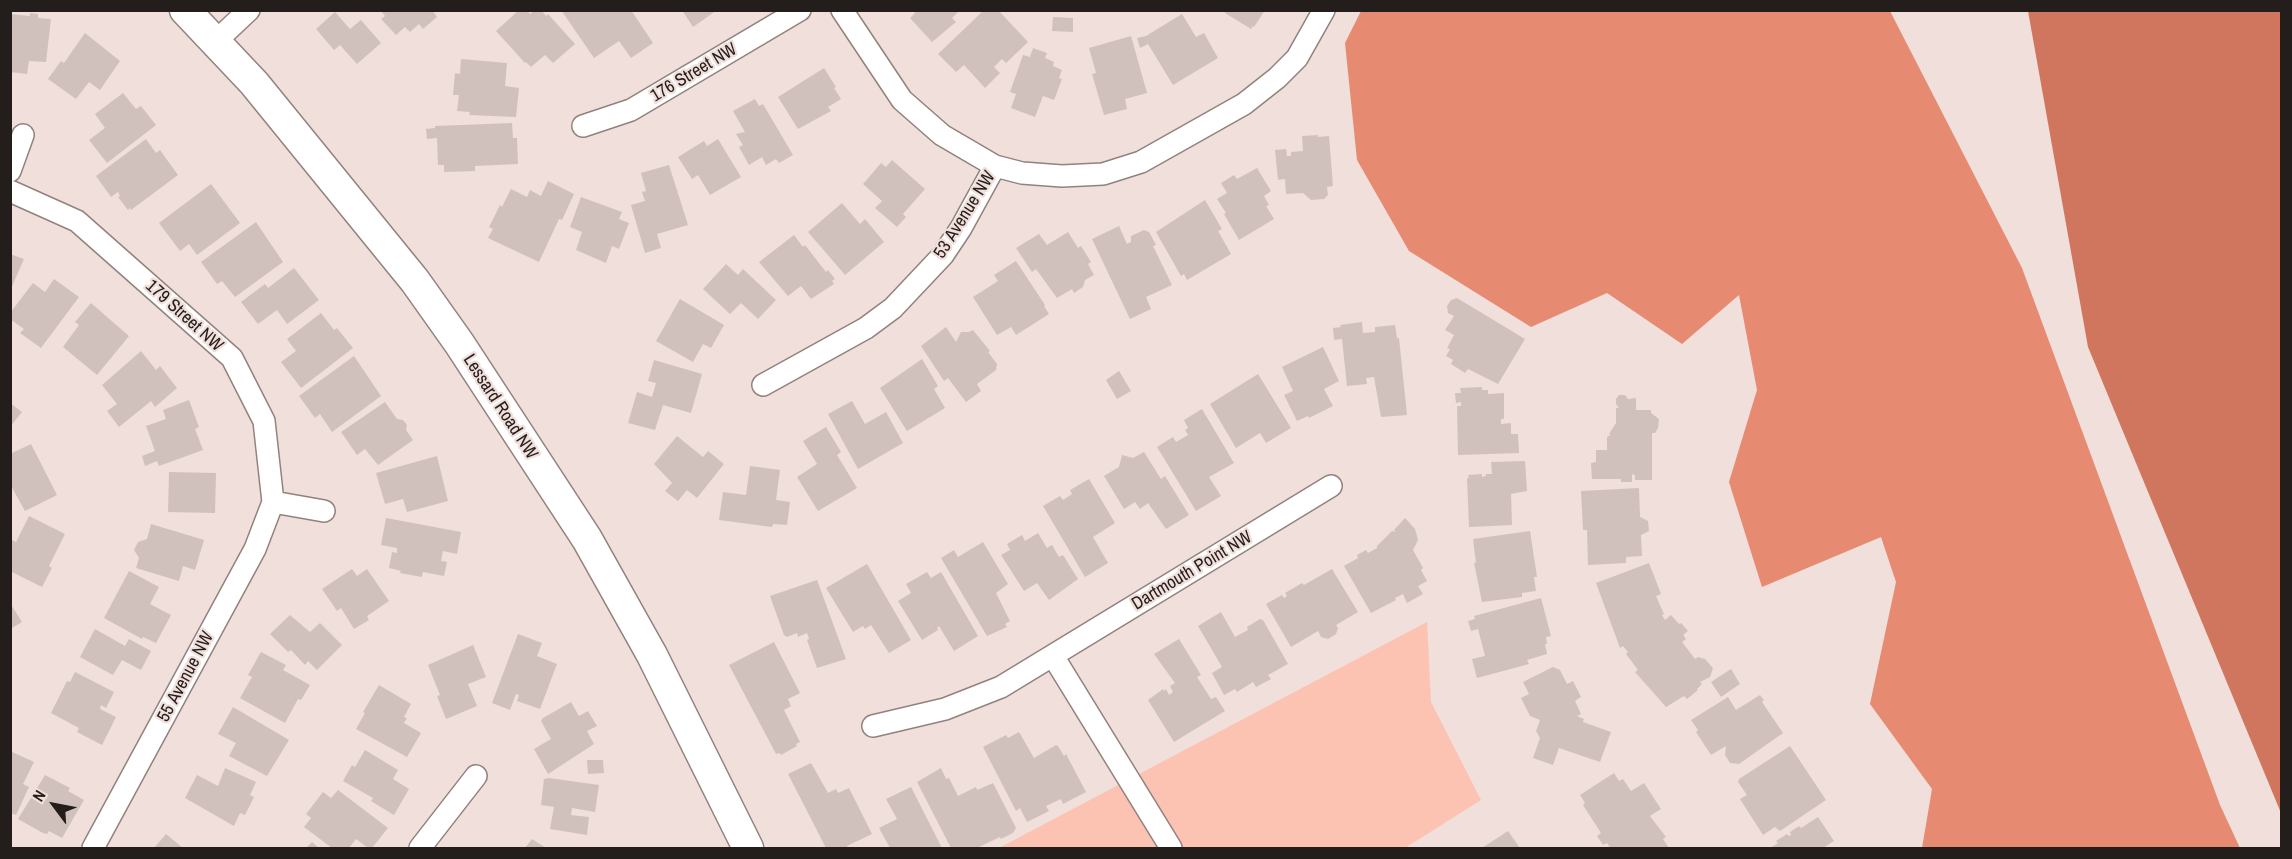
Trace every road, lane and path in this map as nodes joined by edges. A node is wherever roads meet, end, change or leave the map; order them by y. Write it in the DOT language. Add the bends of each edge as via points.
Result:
graph roads {
  1 [pos="185,10"];
  2 [pos="249,10"];
  3 [pos="800,10"];
  4 [pos="842,10"];
  5 [pos="1324,10"];
  6 [pos="215,42"];
  7 [pos="583,126"];
  8 [pos="23,135"];
  9 [pos="995,166"];
  10 [pos="10,171"];
  11 [pos="10,191"];
  12 [pos="763,385"];
  13 [pos="1331,486"];
  14 [pos="273,502"];
  15 [pos="324,511"];
  16 [pos="1053,656"];
  17 [pos="873,726"];
  18 [pos="476,776"];
  19 [pos="93,849"];
  20 [pos="420,849"];
  21 [pos="748,849"];
  22 [pos="1171,849"];
  1 -- 6 [label="main road, Lessard Road NW"];
  2 -- 6 [label="street"];
  3 -- 7 [label="street, 176 Street NW" via="631,110"];
  4 -- 9 [label="street" via="902,100 942,135"];
  5 -- 9 [label="street, 53 Avenue NW" via="1297,58 1277,78 1244,104 1141,162 1082,176 1022,173"];
  6 -- 21 [label="main road, Lessard Road NW" via="408,272 459,343 592,549 652,655"];
  8 -- 10 [label="street"];
  9 -- 12 [label="street, 53 Avenue NW" via="943,255 893,308 866,328"];
  11 -- 14 [label="street, 179 Street NW" via="77,221 232,358 264,421"];
  13 -- 16 [label="street, Dartmouth Point NW"];
  14 -- 15 [label="street"];
  14 -- 19 [label="street, 55 Avenue NW" via="255,549"];
  16 -- 17 [label="street, Dartmouth Point NW" via="1001,687 945,710"];
  16 -- 22 [label="street"];
  18 -- 20 [label="street"];
}
